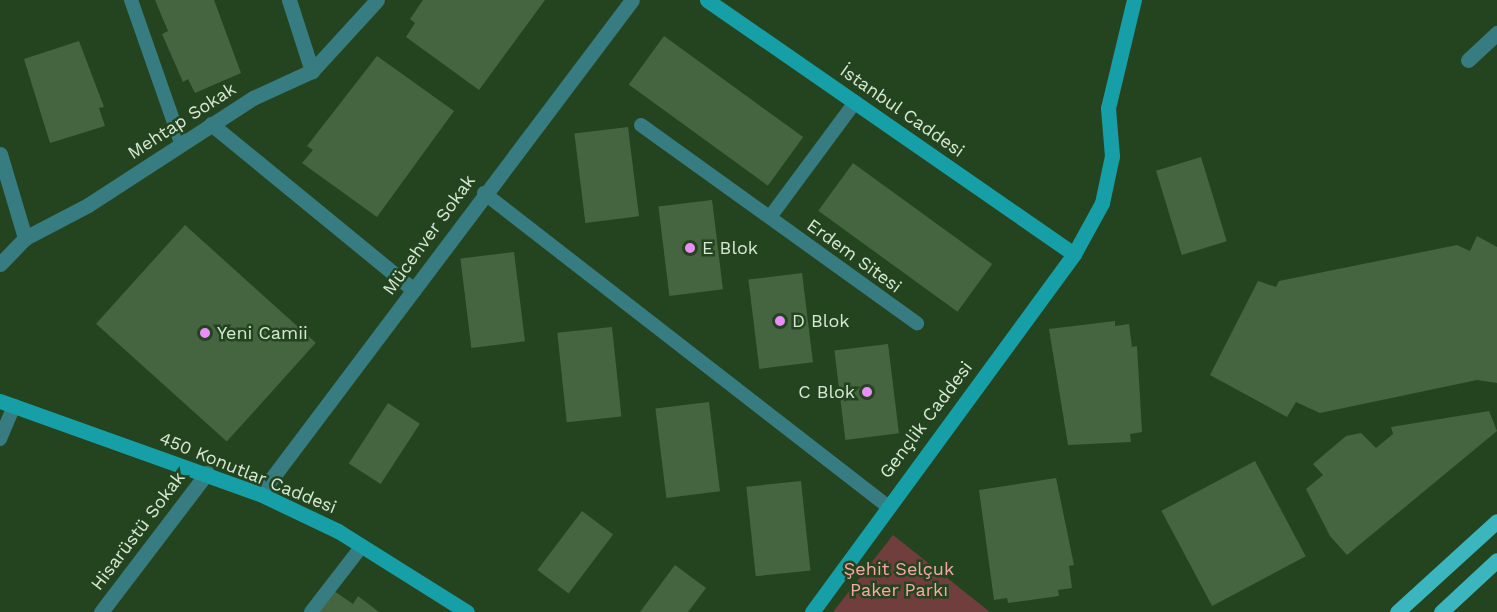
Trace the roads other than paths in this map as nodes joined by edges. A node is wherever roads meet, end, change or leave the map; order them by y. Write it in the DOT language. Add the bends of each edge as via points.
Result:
graph roads {
  1 [pos="131,0"];
  2 [pos="289,0"];
  3 [pos="377,0"];
  4 [pos="632,0"];
  5 [pos="707,0"];
  6 [pos="1134,0"];
  7 [pos="1497,33"];
  8 [pos="1468,60"];
  9 [pos="312,71"];
  10 [pos="855,102"];
  11 [pos="211,123"];
  12 [pos="641,125"];
  13 [pos="181,143"];
  14 [pos="0,154"];
  15 [pos="484,193"];
  16 [pos="770,217"];
  17 [pos="25,238"];
  18 [pos="1074,254"];
  19 [pos="0,264"];
  20 [pos="414,290"];
  21 [pos="917,323"];
  22 [pos="7,404"];
  23 [pos="0,439"];
  24 [pos="207,473"];
  25 [pos="260,494"];
  26 [pos="886,505"];
  27 [pos="1497,521"];
  28 [pos="362,546"];
  29 [pos="1497,560"];
  30 [pos="101,612"];
  31 [pos="311,612"];
  32 [pos="467,612"];
  33 [pos="812,612"];
  34 [pos="1396,612"];
  35 [pos="1441,612"];
  1 -- 13 [label="lane"];
  2 -- 9 [label="street"];
  3 -- 9 [label="street, Mehtap Sokak"];
  4 -- 15 [label="street, Mücehver Sokak"];
  5 -- 10 [label="street, İstanbul Caddesi"];
  6 -- 18 [label="street, Gençlik Caddesi" via="1108,108 1112,156 1102,203"];
  7 -- 8 [label="street"];
  9 -- 11 [label="street, Mehtap Sokak"];
  10 -- 16 [label="lane"];
  10 -- 18 [label="street, İstanbul Caddesi"];
  11 -- 13 [label="street, Mehtap Sokak"];
  11 -- 20 [label="street"];
  12 -- 16 [label="lane, Erdem Sitesi"];
  13 -- 17 [label="street, Mehtap Sokak" via="88,205"];
  14 -- 17 [label="street"];
  15 -- 20 [label="street, Mücehver Sokak"];
  15 -- 26 [label="lane"];
  16 -- 21 [label="lane, Erdem Sitesi"];
  17 -- 19 [label="street, Mehtap Sokak"];
  18 -- 26 [label="street, Gençlik Caddesi"];
  20 -- 25 [label="street, Mücehver Sokak"];
  22 -- 23 [label="lane"];
  22 -- 24 [label="street, 450 Konutlar Caddesi"];
  24 -- 25 [label="street, 450 Konutlar Caddesi"];
  24 -- 30 [label="street, Hisarüstü Sokak"];
  25 -- 28 [label="street, 450 Konutlar Caddesi"];
  26 -- 33 [label="street, Gençlik Caddesi"];
  27 -- 34 [label="main road"];
  28 -- 31 [label="lane"];
  28 -- 32 [label="street, 450 Konutlar Caddesi"];
  29 -- 35 [label="main road"];
}
